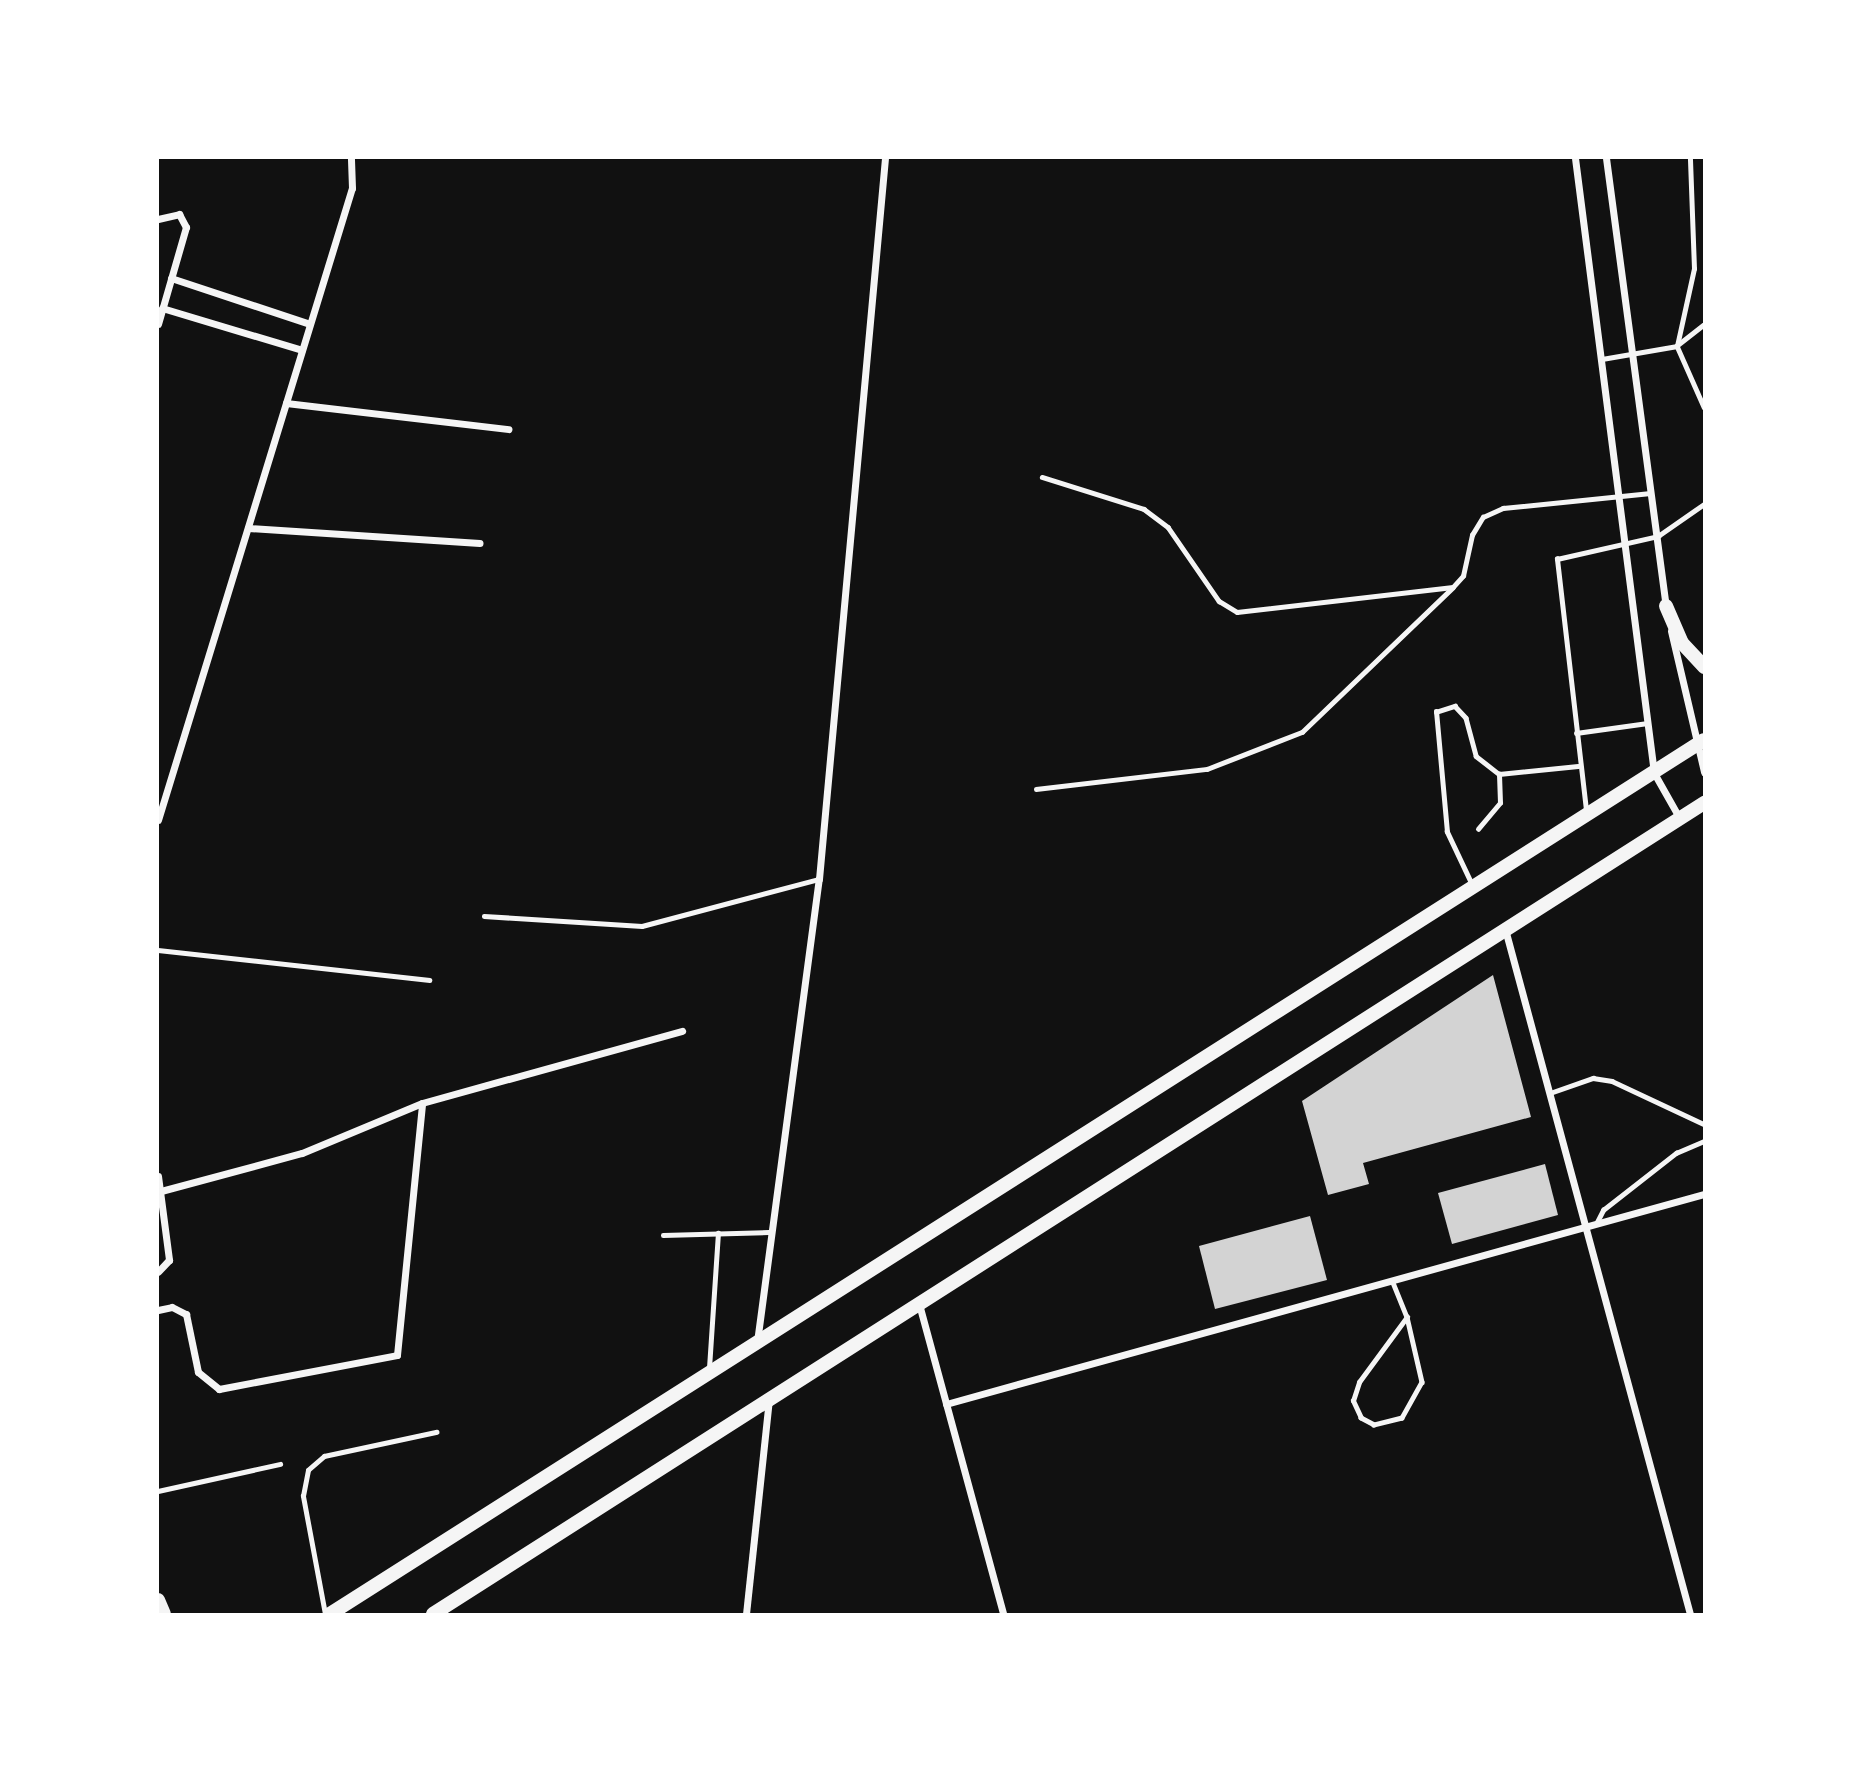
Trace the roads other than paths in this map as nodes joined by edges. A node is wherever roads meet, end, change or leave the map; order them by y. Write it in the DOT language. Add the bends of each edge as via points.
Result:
graph roads {
  1 [pos="351,158"];
  2 [pos="885,158"];
  3 [pos="1575,158"];
  4 [pos="1606,158"];
  5 [pos="1690,158"];
  6 [pos="158,219"];
  7 [pos="171,278"];
  8 [pos="162,308"];
  9 [pos="158,324"];
  10 [pos="310,324"];
  11 [pos="1704,326"];
  12 [pos="1677,346"];
  13 [pos="302,350"];
  14 [pos="1632,356"];
  15 [pos="1602,359"];
  16 [pos="286,403"];
  17 [pos="1704,407"];
  18 [pos="508,429"];
  19 [pos="1042,477"];
  20 [pos="1651,493"];
  21 [pos="1620,496"];
  22 [pos="1704,504"];
  23 [pos="248,528"];
  24 [pos="1658,536"];
  25 [pos="480,543"];
  26 [pos="1627,547"];
  27 [pos="1452,587"];
  28 [pos="1666,606"];
  29 [pos="1704,667"];
  30 [pos="1647,723"];
  31 [pos="1576,733"];
  32 [pos="1699,743"];
  33 [pos="1578,766"];
  34 [pos="1704,772"];
  35 [pos="1654,773"];
  36 [pos="1499,775"];
  37 [pos="1036,789"];
  38 [pos="1704,803"];
  39 [pos="1586,811"];
  40 [pos="158,815"];
  41 [pos="1680,819"];
  42 [pos="1478,829"];
  43 [pos="820,879"];
  44 [pos="1472,885"];
  45 [pos="485,916"];
  46 [pos="1505,929"];
  47 [pos="158,950"];
  48 [pos="429,980"];
  49 [pos="682,1031"];
  50 [pos="1550,1093"];
  51 [pos="422,1103"];
  52 [pos="1704,1124"];
  53 [pos="1704,1141"];
  54 [pos="158,1177"];
  55 [pos="161,1191"];
  56 [pos="1704,1194"];
  57 [pos="1596,1224"];
  58 [pos="1587,1226"];
  59 [pos="768,1232"];
  60 [pos="718,1233"];
  61 [pos="663,1235"];
  62 [pos="158,1272"];
  63 [pos="1391,1280"];
  64 [pos="919,1304"];
  65 [pos="158,1310"];
  66 [pos="1407,1317"];
  67 [pos="757,1342"];
  68 [pos="709,1372"];
  69 [pos="769,1395"];
  70 [pos="946,1404"];
  71 [pos="436,1432"];
  72 [pos="280,1464"];
  73 [pos="158,1491"];
  74 [pos="158,1600"];
  75 [pos="164,1615"];
  76 [pos="328,1615"];
  77 [pos="433,1615"];
  78 [pos="746,1615"];
  79 [pos="1003,1615"];
  80 [pos="1690,1615"];
  1 -- 10 [label="street" via="352,188"];
  2 -- 43 [label="street"];
  3 -- 15 [label="street"];
  4 -- 14 [label="street"];
  5 -- 12 [label="lane" via="1693,269"];
  6 -- 7 [label="street" via="179,214 186,227"];
  7 -- 8 [label="street"];
  7 -- 10 [label="street"];
  8 -- 9 [label="street"];
  8 -- 13 [label="street"];
  10 -- 13 [label="street"];
  11 -- 12 [label="lane"];
  12 -- 14 [label="lane"];
  12 -- 17 [label="lane"];
  13 -- 16 [label="street"];
  14 -- 15 [label="lane"];
  14 -- 20 [label="street"];
  15 -- 21 [label="street"];
  16 -- 18 [label="street"];
  16 -- 23 [label="street"];
  19 -- 27 [label="lane" via="1144,509 1168,527 1219,601 1237,612"];
  20 -- 21 [label="lane"];
  20 -- 24 [label="street"];
  21 -- 26 [label="street"];
  21 -- 27 [label="lane" via="1503,508 1483,517 1463,576"];
  22 -- 24 [label="lane"];
  23 -- 25 [label="street"];
  23 -- 40 [label="street"];
  24 -- 26 [label="lane"];
  24 -- 28 [label="street"];
  26 -- 30 [label="street"];
  26 -- 31 [label="lane" via="1558,559"];
  27 -- 37 [label="lane" via="1302,732 1208,769"];
  28 -- 29 [label="main road" via="1682,643"];
  28 -- 32 [label="street"];
  30 -- 31 [label="lane"];
  30 -- 35 [label="street"];
  31 -- 33 [label="lane"];
  32 -- 34 [label="street"];
  32 -- 35 [label="main road"];
  33 -- 36 [label="lane"];
  33 -- 39 [label="lane"];
  35 -- 39 [label="main road"];
  35 -- 41 [label="street"];
  36 -- 42 [label="lane" via="1500,803"];
  36 -- 44 [label="lane" via="1476,756 1455,706 1436,712 1447,832"];
  38 -- 41 [label="main road"];
  39 -- 44 [label="main road"];
  41 -- 46 [label="main road"];
  43 -- 45 [label="lane" via="642,926"];
  43 -- 59 [label="street"];
  44 -- 67 [label="main road"];
  46 -- 50 [label="street"];
  46 -- 64 [label="main road"];
  47 -- 48 [label="lane"];
  49 -- 51 [label="street"];
  50 -- 52 [label="lane" via="1593,1078 1612,1081"];
  50 -- 58 [label="street"];
  51 -- 55 [label="street" via="302,1153"];
  51 -- 65 [label="street" via="397,1355 212,1388 198,1373 181,1308"];
  53 -- 57 [label="lane" via="1676,1153 1603,1210"];
  54 -- 55 [label="street"];
  55 -- 62 [label="street" via="169,1261"];
  56 -- 57 [label="street"];
  57 -- 58 [label="street"];
  58 -- 63 [label="street"];
  58 -- 80 [label="street"];
  59 -- 60 [label="lane"];
  59 -- 67 [label="street"];
  60 -- 61 [label="lane"];
  60 -- 68 [label="lane"];
  63 -- 66 [label="lane"];
  63 -- 70 [label="street"];
  64 -- 69 [label="main road"];
  64 -- 70 [label="street"];
  66 -- 66 [label="lane" via="1359,1382 1353,1401 1361,1418 1374,1425 1402,1418 1422,1382"];
  67 -- 68 [label="main road"];
  68 -- 76 [label="main road"];
  69 -- 77 [label="main road"];
  69 -- 78 [label="street"];
  70 -- 79 [label="street"];
  71 -- 76 [label="lane" via="324,1457 308,1470 303,1496"];
  72 -- 73 [label="lane"];
  74 -- 75 [label="main road"];
}
